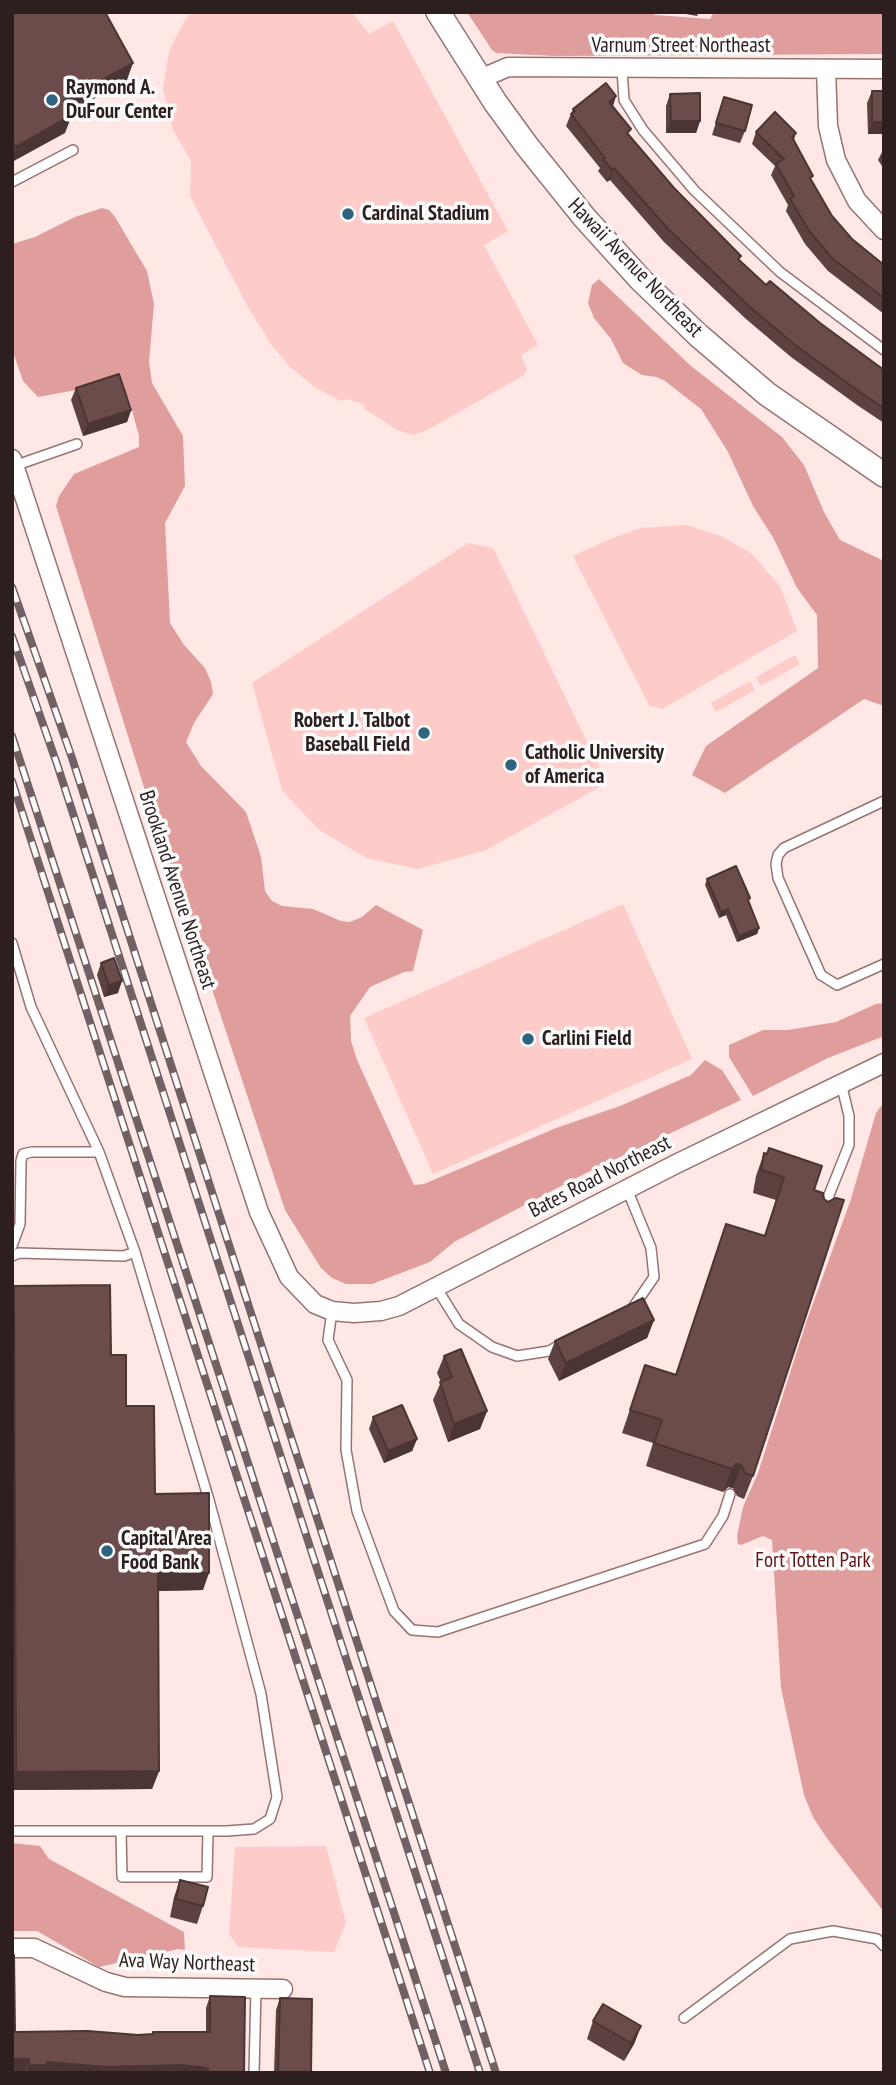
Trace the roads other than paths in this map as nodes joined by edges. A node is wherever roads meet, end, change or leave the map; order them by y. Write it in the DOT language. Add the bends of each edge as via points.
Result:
graph roads {
  1 [pos="438,12"];
  2 [pos="622,69"];
  3 [pos="826,69"];
  4 [pos="884,69"];
  5 [pos="480,79"];
  6 [pos="73,150"];
  7 [pos="12,182"];
  8 [pos="884,230"];
  9 [pos="884,350"];
  10 [pos="77,444"];
  11 [pos="13,462"];
  12 [pos="884,475"];
  13 [pos="884,801"];
  14 [pos="12,943"];
  15 [pos="884,964"];
  16 [pos="884,1063"];
  17 [pos="841,1082"];
  18 [pos="99,1152"];
  19 [pos="627,1189"];
  20 [pos="821,1218"];
  21 [pos="12,1246"];
  22 [pos="135,1252"];
  23 [pos="12,1256"];
  24 [pos="436,1287"];
  25 [pos="332,1311"];
  26 [pos="618,1317"];
  27 [pos="572,1339"];
  28 [pos="730,1494"];
  29 [pos="12,1831"];
  30 [pos="121,1831"];
  31 [pos="208,1831"];
  32 [pos="884,1946"];
  33 [pos="12,1948"];
  34 [pos="256,1989"];
  35 [pos="283,1989"];
  36 [pos="684,2018"];
  37 [pos="254,2073"];
  1 -- 5 [label="street, Hawaii Avenue Northeast"];
  2 -- 3 [label="street, Varnum Street Northeast"];
  2 -- 5 [label="street, Varnum Street Northeast" via="508,67"];
  2 -- 9 [label="lane" via="624,100 643,131 694,190 780,272"];
  3 -- 4 [label="street, Varnum Street Northeast"];
  3 -- 8 [label="street" via="828,126 836,160 857,201"];
  5 -- 12 [label="street, Hawaii Avenue Northeast" via="584,217 663,302 767,394"];
  6 -- 7 [label="lane"];
  10 -- 11 [label="lane"];
  11 -- 25 [label="street, Brookland Avenue Northeast" via="261,1219 292,1281 315,1304"];
  13 -- 15 [label="lane" via="784,848 776,864 821,975 837,985"];
  14 -- 18 [label="lane" via="32,1007"];
  16 -- 17 [label="street, Bates Road Northeast"];
  17 -- 19 [label="street, Bates Road Northeast"];
  17 -- 20 [label="lane" via="849,1116 849,1145"];
  18 -- 21 [label="lane" via="23,1154 20,1224"];
  18 -- 22 [label="lane"];
  19 -- 24 [label="street, Bates Road Northeast"];
  19 -- 26 [label="lane" via="651,1248 654,1277 630,1311"];
  22 -- 23 [label="lane" via="124,1256"];
  22 -- 31 [label="lane" via="261,1694 277,1797 271,1819 254,1829"];
  24 -- 25 [label="street, Bates Road Northeast" via="381,1311"];
  24 -- 27 [label="lane" via="460,1324 492,1348 517,1356 549,1351"];
  25 -- 28 [label="lane" via="328,1340 347,1380 346,1450 356,1511 394,1611 412,1630 438,1632 705,1544 723,1516"];
  29 -- 30 [label="lane"];
  30 -- 31 [label="lane"];
  30 -- 31 [label="lane" via="122,1877 207,1877"];
  32 -- 36 [label="lane" via="877,1939 832,1931 790,1939"];
  33 -- 34 [label="street, Ava Way Northeast" via="34,1948 125,1987"];
  34 -- 35 [label="street, Ava Way Northeast"];
  34 -- 37 [label="lane"];
}
